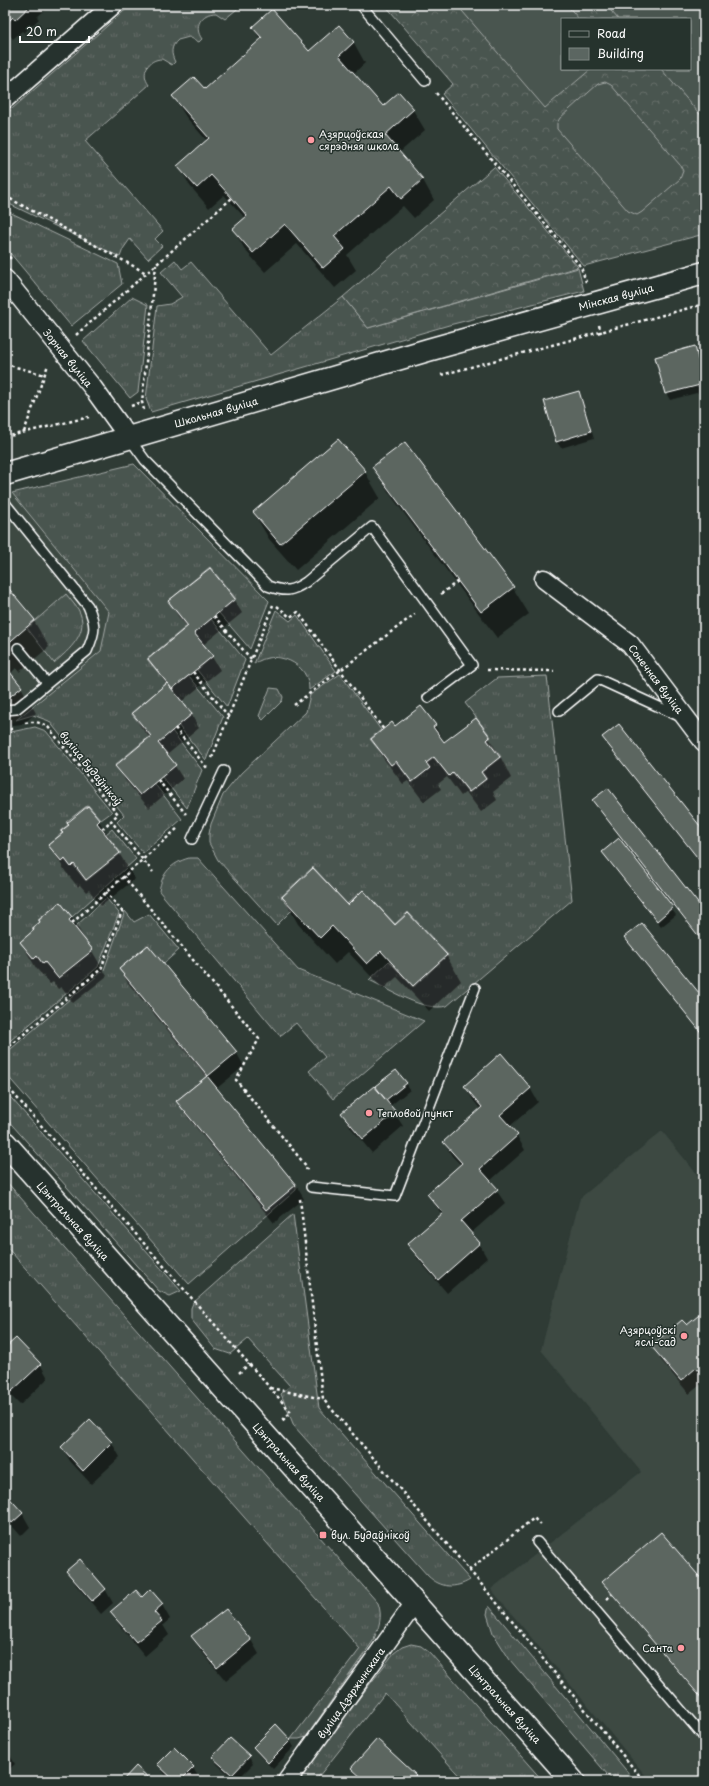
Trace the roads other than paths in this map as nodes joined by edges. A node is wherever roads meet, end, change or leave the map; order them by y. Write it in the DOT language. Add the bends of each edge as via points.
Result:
graph roads {
  1 [pos="113,5"];
  2 [pos="361,5"];
  3 [pos="425,81"];
  4 [pos="5,99"];
  5 [pos="704,273"];
  6 [pos="5,279"];
  7 [pos="428,350"];
  8 [pos="129,438"];
  9 [pos="5,474"];
  10 [pos="5,503"];
  11 [pos="544,579"];
  12 [pos="18,648"];
  13 [pos="47,683"];
  14 [pos="428,698"];
  15 [pos="5,710"];
  16 [pos="559,711"];
  17 [pos="686,720"];
  18 [pos="704,742"];
  19 [pos="224,771"];
  20 [pos="192,839"];
  21 [pos="475,988"];
  22 [pos="5,1144"];
  23 [pos="311,1187"];
  24 [pos="537,1542"];
  25 [pos="414,1604"];
  26 [pos="704,1737"];
  27 [pos="287,1781"];
  28 [pos="574,1781"];
  1 -- 4 [label="street"];
  2 -- 3 [label="lane"];
  5 -- 7 [label="main road, Мінская вуліца"];
  6 -- 8 [label="street, Зорная вуліца" via="94,388"];
  7 -- 8 [label="main road, Школьная вуліца"];
  8 -- 9 [label="main road, Школьная вуліца"];
  8 -- 14 [label="lane" via="145,460 268,586 278,590 294,590 306,582 372,527 472,665"];
  10 -- 13 [label="lane" via="88,606 94,621 93,637 87,651"];
  11 -- 17 [label="street, Сонечная вуліца" via="630,644"];
  12 -- 13 [label="lane"];
  13 -- 15 [label="lane" via="16,709"];
  16 -- 17 [label="lane" via="598,679"];
  17 -- 18 [label="street, Сонечная вуліца"];
  19 -- 20 [label="lane"];
  21 -- 23 [label="lane" via="395,1196"];
  22 -- 25 [label="main road, Цэнтральная вуліца"];
  24 -- 26 [label="lane"];
  25 -- 27 [label="street, вуліца Дзяржынскага"];
  25 -- 28 [label="main road, Цэнтральная вуліца"];
}
